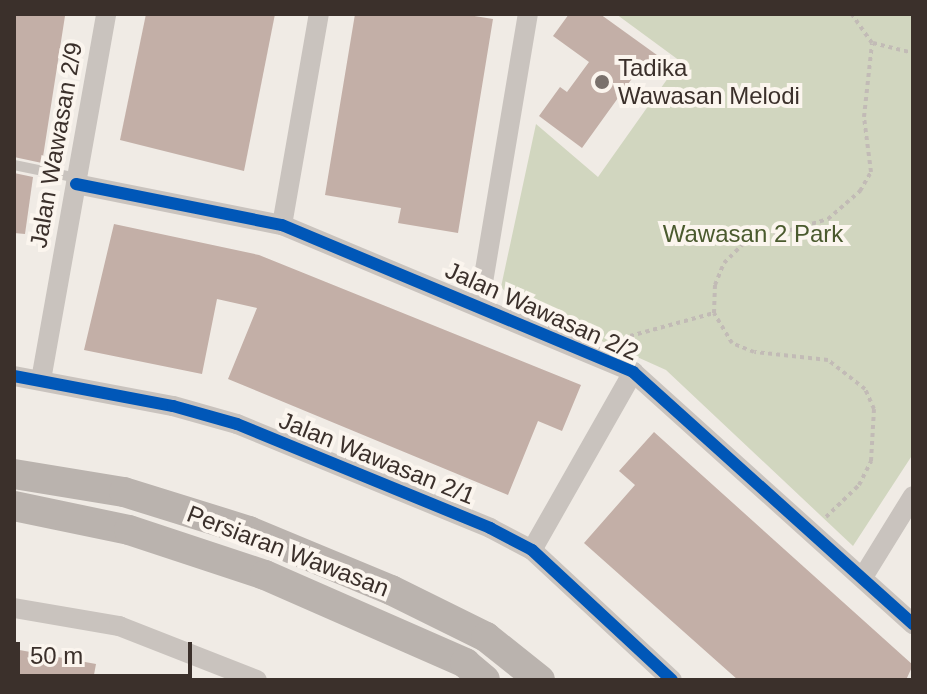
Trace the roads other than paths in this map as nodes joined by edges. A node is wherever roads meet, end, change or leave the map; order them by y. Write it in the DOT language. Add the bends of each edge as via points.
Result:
graph roads {
  1 [pos="106,14"];
  2 [pos="319,14"];
  3 [pos="528,14"];
  4 [pos="14,165"];
  5 [pos="76,181"];
  6 [pos="282,225"];
  7 [pos="479,306"];
  8 [pos="633,372"];
  9 [pos="14,376"];
  10 [pos="41,380"];
  11 [pos="14,474"];
  12 [pos="913,496"];
  13 [pos="14,506"];
  14 [pos="532,550"];
  15 [pos="863,577"];
  16 [pos="14,608"];
  17 [pos="913,624"];
  18 [pos="257,680"];
  19 [pos="485,680"];
  20 [pos="540,680"];
  21 [pos="672,680"];
  1 -- 5 [label="street, Jalan Wawasan 2/9"];
  2 -- 6 [label="street"];
  3 -- 7 [label="street"];
  4 -- 5 [label="lane"];
  5 -- 6 [label="street, Jalan Wawasan 2/2"];
  5 -- 10 [label="street, Jalan Wawasan 2/9"];
  6 -- 7 [label="street, Jalan Wawasan 2/2"];
  7 -- 8 [label="street, Jalan Wawasan 2/2"];
  8 -- 14 [label="street"];
  8 -- 15 [label="street, Jalan Wawasan 2/2"];
  9 -- 10 [label="street, Jalan Wawasan 2/1"];
  10 -- 14 [label="street, Jalan Wawasan 2/1" via="237,424"];
  11 -- 20 [label="main road, Persiaran Wawasan" via="124,492 249,531 391,590 486,637"];
  12 -- 15 [label="street"];
  13 -- 19 [label="main road, Persiaran Wawasan" via="129,530 265,575 465,663"];
  14 -- 21 [label="street, Jalan Wawasan 2/1"];
  15 -- 17 [label="street, Jalan Wawasan 2/2"];
  16 -- 18 [label="street" via="119,626"];
}
